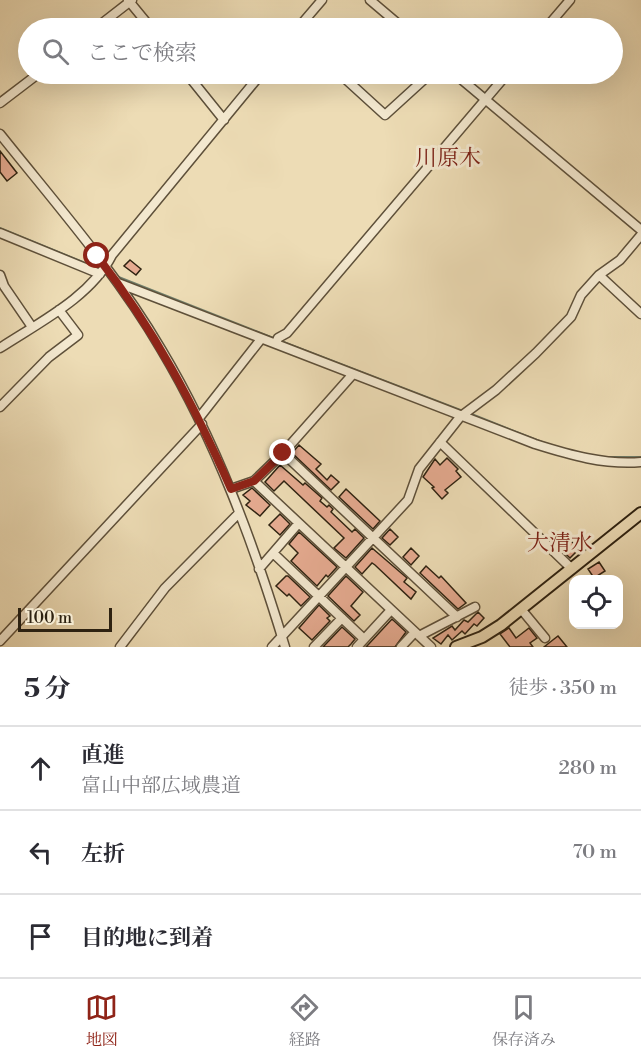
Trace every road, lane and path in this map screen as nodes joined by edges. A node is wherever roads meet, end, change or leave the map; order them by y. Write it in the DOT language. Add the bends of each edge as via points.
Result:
graph roads {
  1 [pos="322,0"];
  2 [pos="370,0"];
  3 [pos="570,0"];
  4 [pos="130,1"];
  5 [pos="109,18"];
  6 [pos="143,18"];
  7 [pos="307,18"];
  8 [pos="391,18"];
  9 [pos="555,18"];
  10 [pos="25,84"];
  11 [pos="195,84"];
  12 [pos="253,84"];
  13 [pos="351,84"];
  14 [pos="419,84"];
  15 [pos="467,84"];
  16 [pos="498,84"];
  17 [pos="485,99"];
  18 [pos="0,103"];
  19 [pos="224,120"];
  20 [pos="0,134"];
  21 [pos="641,230"];
  22 [pos="0,233"];
  23 [pos="641,235"];
  24 [pos="103,271"];
  25 [pos="599,274"];
  26 [pos="0,275"];
  27 [pos="117,282"];
  28 [pos="59,310"];
  29 [pos="641,314"];
  30 [pos="32,327"];
  31 [pos="261,339"];
  32 [pos="276,344"];
  33 [pos="0,348"];
  34 [pos="353,374"];
  35 [pos="0,407"];
  36 [pos="460,417"];
  37 [pos="201,421"];
  38 [pos="440,442"];
  39 [pos="283,453"];
  40 [pos="641,462"];
  41 [pos="254,481"];
  42 [pos="231,489"];
  43 [pos="239,513"];
  44 [pos="641,513"];
  45 [pos="298,524"];
  46 [pos="372,538"];
  47 [pos="273,553"];
  48 [pos="344,566"];
  49 [pos="259,569"];
  50 [pos="572,569"];
  51 [pos="318,595"];
  52 [pos="475,607"];
  53 [pos="521,609"];
  54 [pos="391,610"];
  55 [pos="457,617"];
  56 [pos="342,618"];
  57 [pos="417,634"];
  58 [pos="282,637"];
  59 [pos="545,638"];
  60 [pos="364,639"];
  61 [pos="0,641"];
  62 [pos="120,647"];
  63 [pos="272,647"];
  64 [pos="285,647"];
  65 [pos="314,647"];
  66 [pos="357,647"];
  67 [pos="401,647"];
  68 [pos="431,647"];
  69 [pos="456,647"];
  1 -- 7 [label="street"];
  2 -- 8 [label="street"];
  3 -- 9 [label="street"];
  4 -- 5 [label="street"];
  4 -- 6 [label="street"];
  10 -- 18 [label="street"];
  11 -- 19 [label="street"];
  12 -- 19 [label="street"];
  13 -- 14 [label="street" via="385,115"];
  15 -- 17 [label="street"];
  16 -- 17 [label="street"];
  17 -- 21 [label="street"];
  17 -- 32 [label="street"];
  19 -- 24 [label="street"];
  20 -- 24 [label="street"];
  22 -- 24 [label="street"];
  23 -- 25 [label="street" via="620,260"];
  24 -- 27 [label="street"];
  24 -- 28 [label="street"];
  25 -- 29 [label="street"];
  25 -- 36 [label="street" via="581,295 571,316 536,353"];
  26 -- 30 [label="street"];
  27 -- 31 [label="street"];
  27 -- 37 [label="street" via="161,348"];
  28 -- 30 [label="street"];
  28 -- 35 [label="street" via="78,334 49,357"];
  30 -- 33 [label="street"];
  31 -- 32 [label="street"];
  31 -- 37 [label="street"];
  32 -- 34 [label="street"];
  34 -- 36 [label="street"];
  34 -- 39 [label="street"];
  36 -- 38 [label="street"];
  36 -- 40 [label="street" via="578,457"];
  37 -- 42 [label="street"];
  37 -- 61 [label="street"];
  38 -- 46 [label="street" via="419,469 408,500"];
  38 -- 50 [label="street"];
  39 -- 41 [label="street"];
  39 -- 46 [label="street"];
  41 -- 42 [label="street"];
  41 -- 45 [label="street"];
  42 -- 43 [label="street"];
  43 -- 49 [label="street"];
  43 -- 62 [label="street" via="165,588"];
  44 -- 50 [label="main road"];
  45 -- 47 [label="street"];
  45 -- 48 [label="street"];
  46 -- 48 [label="street"];
  46 -- 55 [label="street"];
  47 -- 49 [label="street"];
  47 -- 51 [label="street"];
  48 -- 51 [label="street"];
  48 -- 54 [label="street"];
  49 -- 58 [label="street"];
  50 -- 53 [label="main road"];
  51 -- 56 [label="street"];
  51 -- 58 [label="street"];
  52 -- 55 [label="street"];
  53 -- 59 [label="street"];
  53 -- 69 [label="main road" via="492,631"];
  54 -- 57 [label="street"];
  54 -- 60 [label="street"];
  55 -- 57 [label="street"];
  56 -- 60 [label="street"];
  56 -- 65 [label="street"];
  57 -- 67 [label="street"];
  57 -- 68 [label="street"];
  58 -- 63 [label="street"];
  58 -- 64 [label="street"];
  60 -- 66 [label="street"];
}
